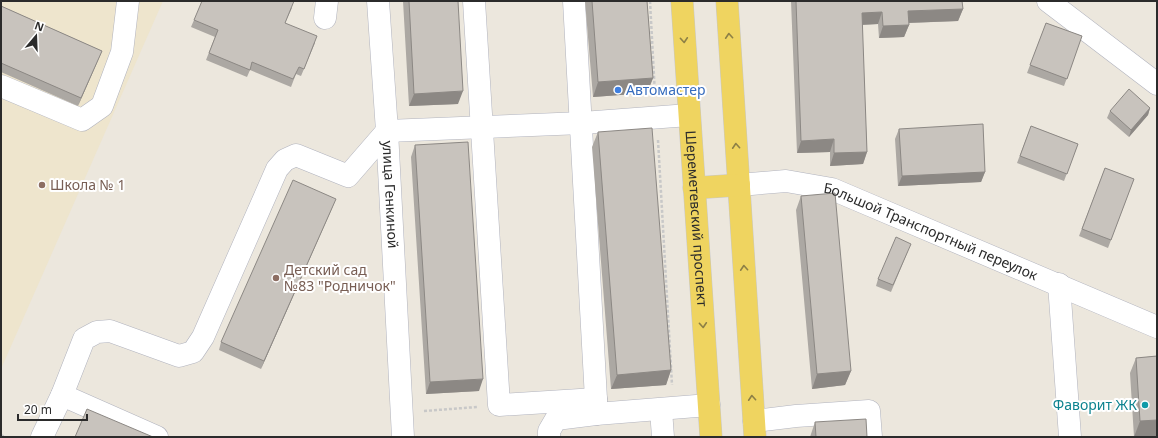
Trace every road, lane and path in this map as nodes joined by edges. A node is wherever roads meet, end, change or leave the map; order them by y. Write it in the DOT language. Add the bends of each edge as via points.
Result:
graph roads {
  1 [pos="128,1"];
  2 [pos="378,1"];
  3 [pos="474,1"];
  4 [pos="574,1"];
  5 [pos="650,1"];
  6 [pos="682,1"];
  7 [pos="727,1"];
  8 [pos="1048,1"];
  9 [pos="1157,84"];
  10 [pos="1,86"];
  11 [pos="689,115"];
  12 [pos="656,118"];
  13 [pos="582,123"];
  14 [pos="482,127"];
  15 [pos="387,131"];
  16 [pos="739,185"];
  17 [pos="694,188"];
  18 [pos="1059,284"];
  19 [pos="1157,327"];
  20 [pos="62,395"];
  21 [pos="499,405"];
  22 [pos="709,405"];
  23 [pos="596,407"];
  24 [pos="661,410"];
  25 [pos="420,411"];
  26 [pos="754,429"];
  27 [pos="1,435"];
  28 [pos="5,437"];
  29 [pos="42,437"];
  30 [pos="156,437"];
  31 [pos="403,437"];
  32 [pos="549,437"];
  33 [pos="662,437"];
  34 [pos="711,437"];
  35 [pos="871,437"];
  36 [pos="1070,437"];
  1 -- 10 [label="street" via="122,52 102,106 82,120"];
  2 -- 15 [label="street, улица Генкиной"];
  3 -- 14 [label="street"];
  4 -- 13 [label="street"];
  5 -- 12 [label="path"];
  6 -- 11 [label="main road, Шереметевский проспект, one-way"];
  16 -- 7 [label="main road, one-way"];
  8 -- 9 [label="street"];
  11 -- 12 [label="street"];
  11 -- 17 [label="main road, Шереметевский проспект"];
  12 -- 13 [label="street"];
  12 -- 24 [label="path" via="673,393"];
  13 -- 14 [label="street"];
  13 -- 23 [label="street"];
  14 -- 15 [label="street"];
  14 -- 21 [label="street"];
  15 -- 20 [label="street" via="348,176 296,155 285,160 277,169 203,337 193,352 179,356 110,331 97,332 84,340"];
  15 -- 31 [label="street, улица Генкиной"];
  16 -- 17 [label="main road, Большой Транспортный переулок"];
  16 -- 18 [label="street, Большой Транспортный переулок" via="786,181 832,189"];
  26 -- 16 [label="main road, one-way"];
  17 -- 22 [label="main road, Шереметевский проспект, one-way"];
  18 -- 19 [label="street, Большой Транспортный переулок"];
  18 -- 36 [label="street"];
  20 -- 29 [label="street"];
  20 -- 30 [label="street"];
  21 -- 23 [label="street"];
  21 -- 25 [label="path"];
  22 -- 24 [label="street"];
  22 -- 34 [label="main road, Шереметевский проспект"];
  23 -- 24 [label="street"];
  23 -- 32 [label="street" via="556,419 549,431"];
  24 -- 33 [label="street"];
  26 -- 35 [label="street" via="796,416 870,411"];
  27 -- 28 [label="path"];
}
